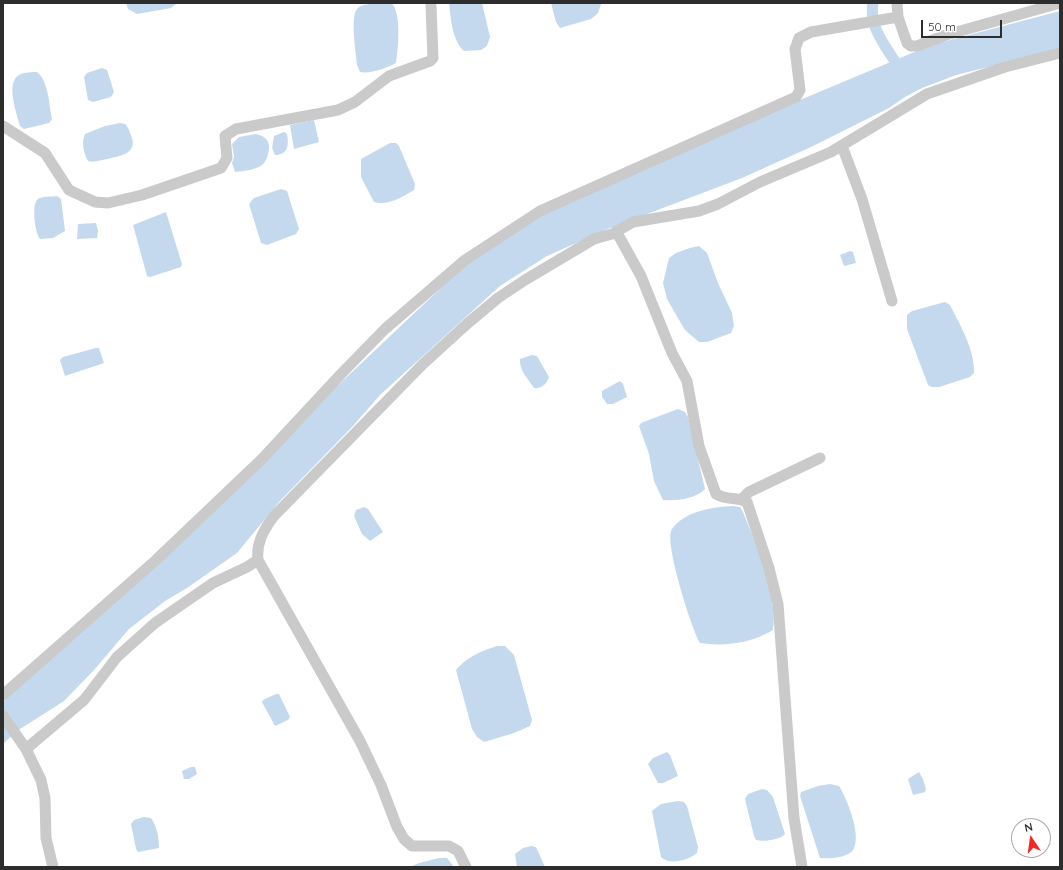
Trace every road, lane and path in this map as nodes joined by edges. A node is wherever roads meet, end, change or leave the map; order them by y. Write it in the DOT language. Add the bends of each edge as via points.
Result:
graph roads {
  1 [pos="897,3"];
  2 [pos="1060,3"];
  3 [pos="431,6"];
  4 [pos="893,18"];
  5 [pos="1060,53"];
  6 [pos="3,126"];
  7 [pos="842,146"];
  8 [pos="616,231"];
  9 [pos="892,301"];
  10 [pos="820,458"];
  11 [pos="742,499"];
  12 [pos="258,560"];
  13 [pos="3,695"];
  14 [pos="3,716"];
  15 [pos="23,746"];
  16 [pos="53,867"];
  17 [pos="466,867"];
  18 [pos="802,867"];
  1 -- 4 [label="street"];
  2 -- 4 [label="street" via="946,35 917,46 907,43"];
  3 -- 6 [label="street" via="433,58 430,61 389,76 354,102 338,110 236,128 225,136 227,158 221,168 142,195 108,203 95,202 74,193 69,190 44,153"];
  4 -- 13 [label="street" via="811,32 800,38 795,49 800,90 790,100 540,211 465,260 384,329 262,459 156,560"];
  5 -- 7 [label="street" via="1005,67 927,94"];
  7 -- 8 [label="street" via="760,182 718,204 633,222"];
  7 -- 9 [label="street" via="862,199"];
  8 -- 11 [label="street" via="641,276 672,353 688,381 699,446 716,494 724,499"];
  8 -- 12 [label="street" via="594,239 503,294 423,364 274,516 260,541"];
  10 -- 11 [label="street" via="749,492"];
  11 -- 18 [label="street" via="747,502 778,604 794,818"];
  12 -- 15 [label="street" via="213,583 155,623 117,657 84,700"];
  12 -- 17 [label="street" via="360,741 404,839 412,846 449,846 458,851"];
  14 -- 15 [label="street"];
  15 -- 16 [label="street" via="44,789 46,838"];
}
